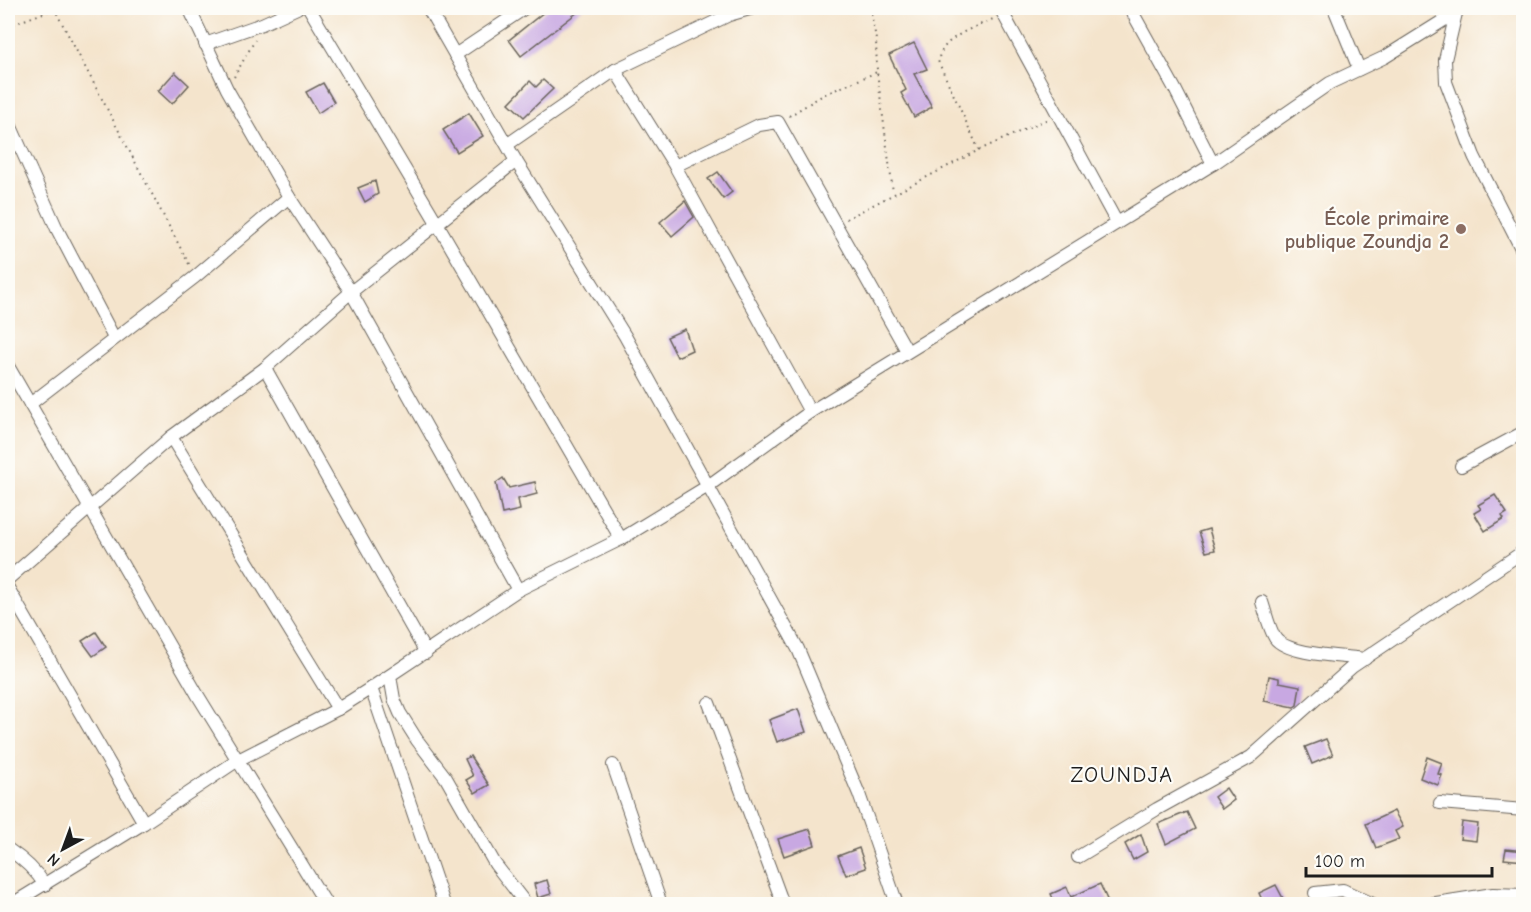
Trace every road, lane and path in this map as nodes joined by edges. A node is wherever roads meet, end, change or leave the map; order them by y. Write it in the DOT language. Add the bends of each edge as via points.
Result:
graph roads {
  1 [pos="54,8"];
  2 [pos="189,8"];
  3 [pos="297,8"];
  4 [pos="309,8"];
  5 [pos="428,8"];
  6 [pos="525,8"];
  7 [pos="753,8"];
  8 [pos="872,8"];
  9 [pos="1130,8"];
  10 [pos="1334,8"];
  11 [pos="1457,10"];
  12 [pos="728,11"];
  13 [pos="1002,11"];
  14 [pos="262,24"];
  15 [pos="8,26"];
  16 [pos="205,44"];
  17 [pos="455,55"];
  18 [pos="1359,69"];
  19 [pos="615,70"];
  20 [pos="877,72"];
  21 [pos="227,89"];
  22 [pos="1057,115"];
  23 [pos="8,120"];
  24 [pos="778,122"];
  25 [pos="508,144"];
  26 [pos="979,150"];
  27 [pos="516,161"];
  28 [pos="1213,164"];
  29 [pos="675,166"];
  30 [pos="894,193"];
  31 [pos="289,197"];
  32 [pos="437,223"];
  33 [pos="1117,223"];
  34 [pos="836,225"];
  35 [pos="1524,254"];
  36 [pos="195,277"];
  37 [pos="351,292"];
  38 [pos="114,338"];
  39 [pos="907,351"];
  40 [pos="8,366"];
  41 [pos="265,368"];
  42 [pos="30,404"];
  43 [pos="810,412"];
  44 [pos="1524,432"];
  45 [pos="171,437"];
  46 [pos="1461,466"];
  47 [pos="708,486"];
  48 [pos="90,508"];
  49 [pos="621,539"];
  50 [pos="1524,551"];
  51 [pos="8,579"];
  52 [pos="8,588"];
  53 [pos="518,590"];
  54 [pos="1262,602"];
  55 [pos="426,653"];
  56 [pos="1365,659"];
  57 [pos="390,676"];
  58 [pos="371,688"];
  59 [pos="709,703"];
  60 [pos="338,709"];
  61 [pos="238,760"];
  62 [pos="613,765"];
  63 [pos="1440,803"];
  64 [pos="1524,810"];
  65 [pos="144,823"];
  66 [pos="8,849"];
  67 [pos="1078,857"];
  68 [pos="45,885"];
  69 [pos="1315,893"];
  70 [pos="1524,896"];
  71 [pos="12,904"];
  72 [pos="326,904"];
  73 [pos="444,904"];
  74 [pos="526,904"];
  75 [pos="661,904"];
  76 [pos="783,904"];
  77 [pos="897,904"];
  78 [pos="1373,904"];
  79 [pos="1430,904"];
  1 -- 15 [label="path"];
  1 -- 36 [label="path"];
  2 -- 16 [label="street"];
  3 -- 14 [label="street"];
  4 -- 32 [label="street"];
  5 -- 17 [label="street"];
  6 -- 17 [label="street"];
  7 -- 12 [label="street"];
  8 -- 20 [label="path"];
  9 -- 28 [label="street"];
  10 -- 18 [label="street"];
  11 -- 18 [label="street" via="1385,57"];
  11 -- 35 [label="street" via="1445,60 1446,82 1474,156"];
  12 -- 19 [label="street"];
  13 -- 22 [label="street"];
  13 -- 26 [label="path" via="947,41 938,61"];
  14 -- 16 [label="street"];
  14 -- 21 [label="path"];
  16 -- 21 [label="street"];
  17 -- 25 [label="street"];
  18 -- 28 [label="street" via="1330,83"];
  19 -- 25 [label="street"];
  19 -- 29 [label="street"];
  20 -- 24 [label="path" via="823,95"];
  20 -- 30 [label="path"];
  21 -- 31 [label="street"];
  22 -- 26 [label="path"];
  22 -- 33 [label="street"];
  23 -- 38 [label="street" via="57,229"];
  24 -- 29 [label="street" via="759,125"];
  24 -- 34 [label="street"];
  25 -- 27 [label="street"];
  26 -- 30 [label="path"];
  27 -- 32 [label="street"];
  27 -- 47 [label="street" via="626,336"];
  28 -- 33 [label="street"];
  29 -- 43 [label="street"];
  30 -- 34 [label="path"];
  31 -- 36 [label="street"];
  31 -- 37 [label="street"];
  32 -- 37 [label="street"];
  32 -- 49 [label="street"];
  33 -- 39 [label="street"];
  34 -- 39 [label="street"];
  36 -- 38 [label="street"];
  37 -- 41 [label="street"];
  37 -- 53 [label="street"];
  38 -- 42 [label="street"];
  39 -- 43 [label="street"];
  40 -- 42 [label="street"];
  41 -- 45 [label="street"];
  41 -- 55 [label="street"];
  42 -- 48 [label="street"];
  43 -- 47 [label="street"];
  44 -- 46 [label="street"];
  45 -- 48 [label="street"];
  45 -- 60 [label="street"];
  47 -- 49 [label="street"];
  47 -- 77 [label="street" via="798,650 859,794"];
  48 -- 51 [label="street"];
  48 -- 61 [label="street"];
  49 -- 53 [label="street"];
  50 -- 56 [label="street"];
  52 -- 65 [label="street"];
  53 -- 55 [label="street"];
  54 -- 56 [label="street" via="1275,638 1283,646"];
  55 -- 57 [label="street"];
  56 -- 67 [label="street" via="1251,757"];
  57 -- 58 [label="street"];
  57 -- 74 [label="street" via="400,713 446,778 495,864"];
  58 -- 60 [label="street"];
  58 -- 73 [label="street"];
  59 -- 76 [label="street"];
  60 -- 61 [label="street"];
  61 -- 65 [label="street"];
  61 -- 72 [label="street"];
  62 -- 75 [label="street"];
  63 -- 64 [label="street"];
  65 -- 68 [label="street"];
  66 -- 68 [label="street" via="22,858"];
  68 -- 71 [label="street"];
  69 -- 78 [label="street" via="1343,891"];
  70 -- 79 [label="street" via="1492,894"];
}
